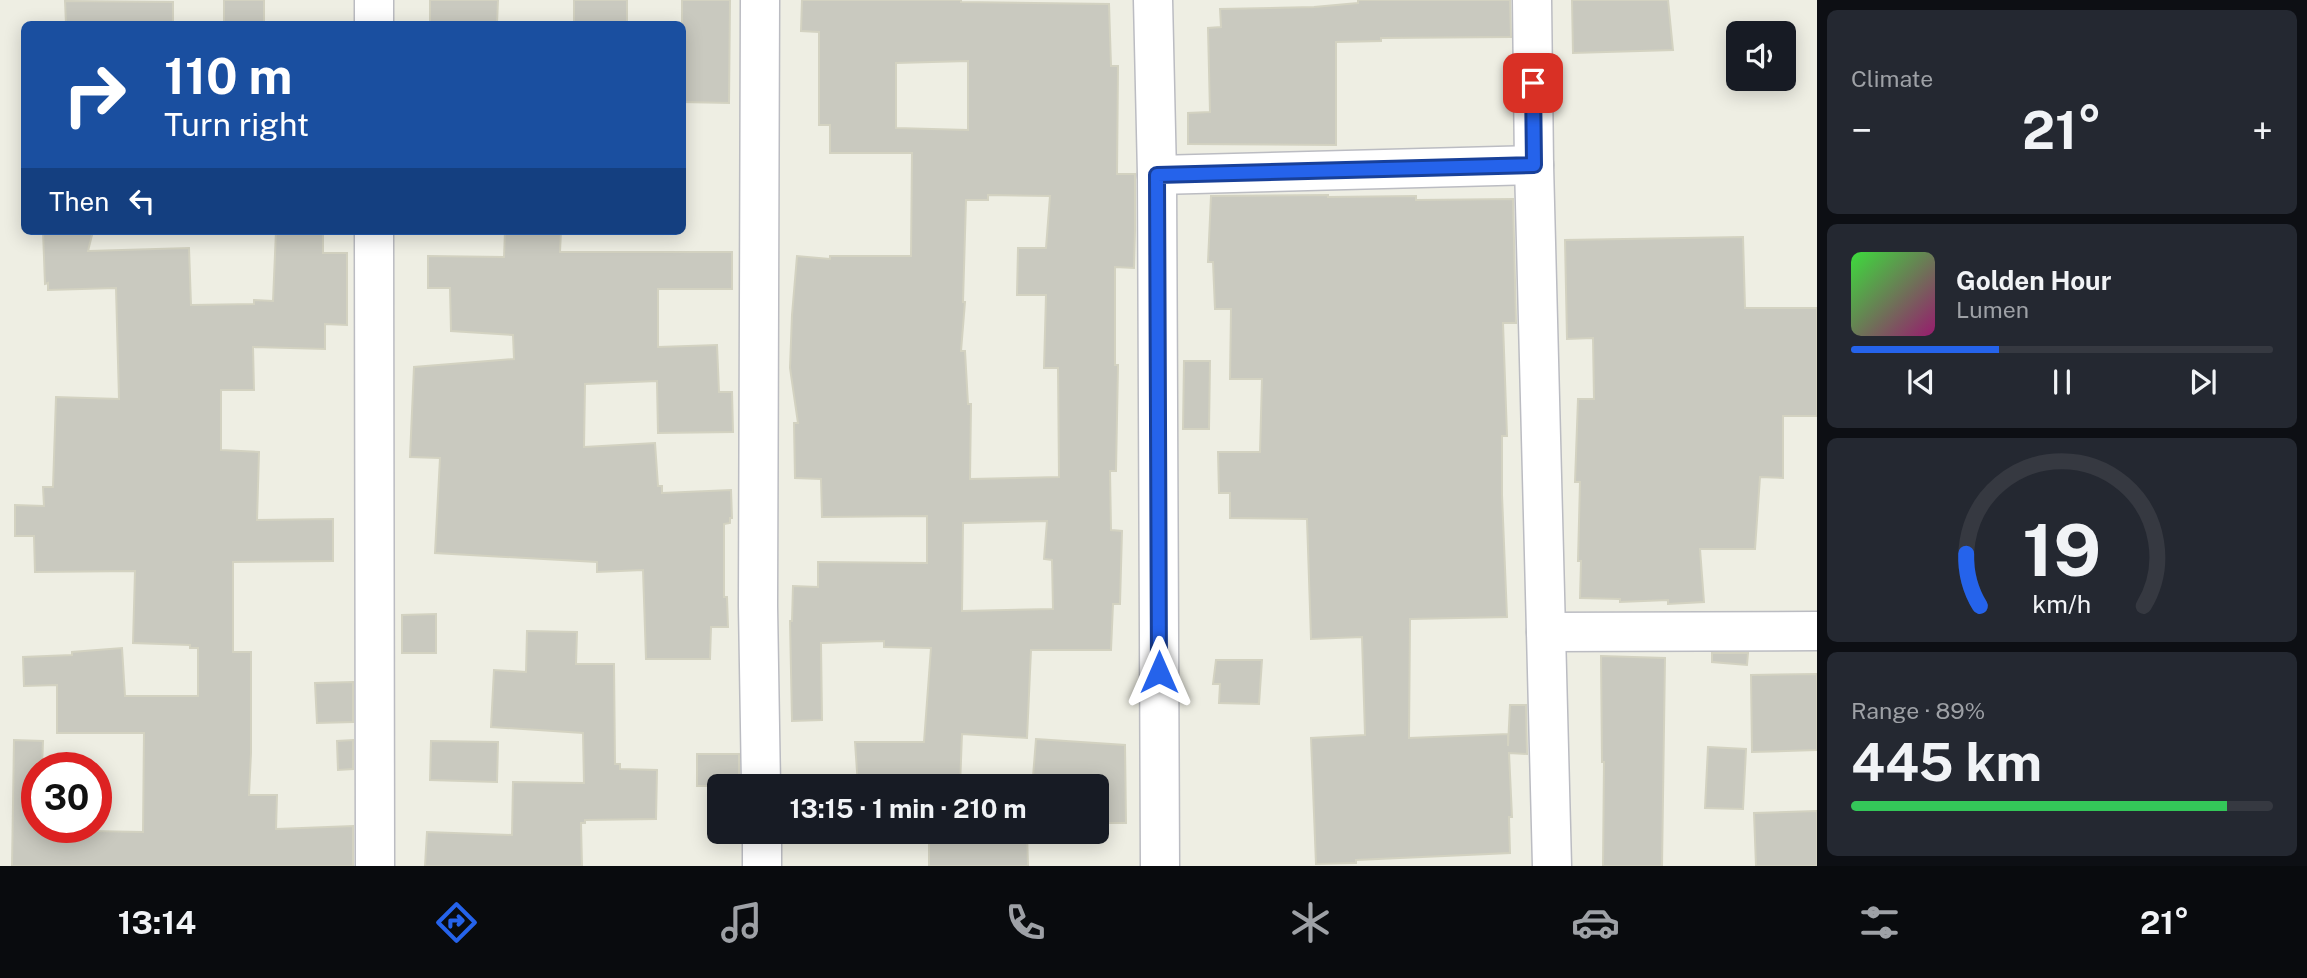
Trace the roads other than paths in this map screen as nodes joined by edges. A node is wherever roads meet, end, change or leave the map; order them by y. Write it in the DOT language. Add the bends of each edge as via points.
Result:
graph roads {
  1 [pos="374,0"];
  2 [pos="761,0"];
  3 [pos="1153,0"];
  4 [pos="1532,0"];
  5 [pos="374,21"];
  6 [pos="1534,165"];
  7 [pos="1157,175"];
  8 [pos="374,235"];
  9 [pos="1817,631"];
  10 [pos="1546,632"];
  11 [pos="761,774"];
  12 [pos="762,844"];
  13 [pos="375,866"];
  14 [pos="762,866"];
  15 [pos="1160,866"];
  16 [pos="1552,866"];
  1 -- 5 [label="street"];
  2 -- 11 [label="street"];
  3 -- 7 [label="street"];
  4 -- 6 [label="street"];
  6 -- 7 [label="street"];
  6 -- 10 [label="street"];
  7 -- 15 [label="street"];
  8 -- 13 [label="street"];
  9 -- 10 [label="street"];
  10 -- 16 [label="street"];
  12 -- 14 [label="street"];
}
